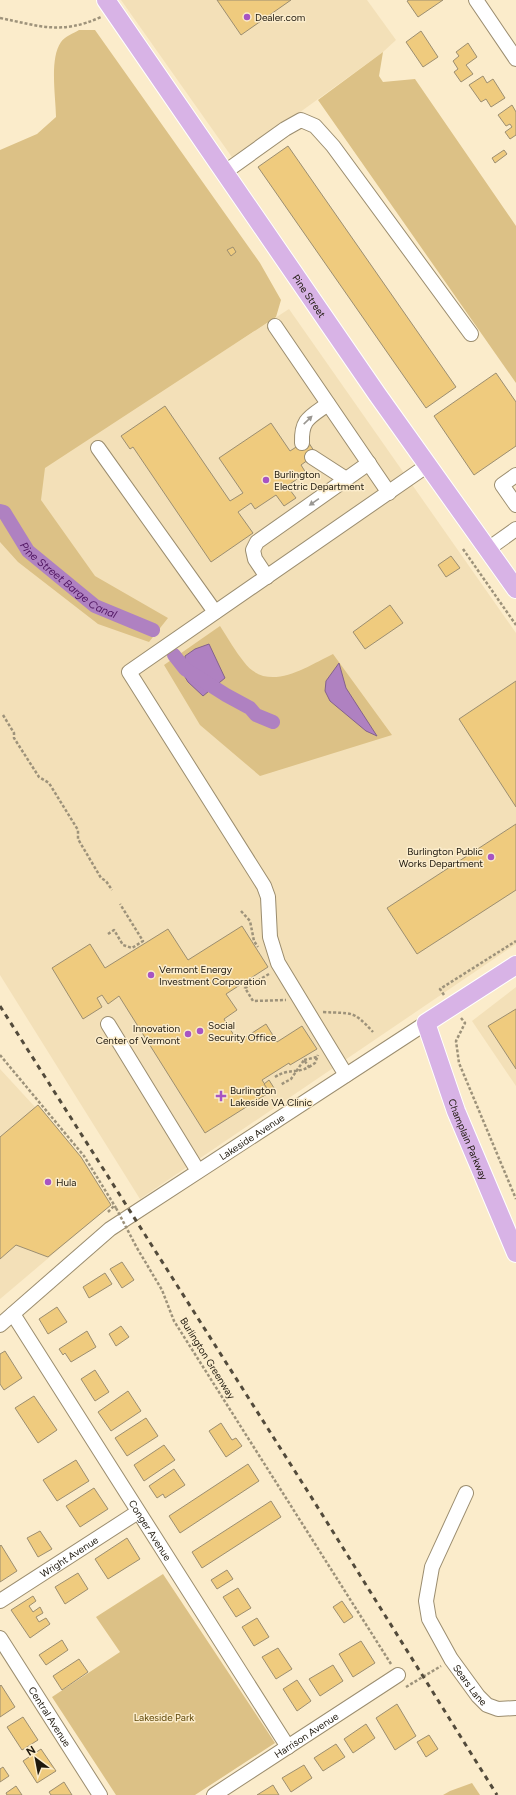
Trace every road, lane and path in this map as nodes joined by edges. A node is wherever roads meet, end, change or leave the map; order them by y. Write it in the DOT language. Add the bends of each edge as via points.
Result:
graph roads {
  1 [pos="476,0"];
  2 [pos="110,5"];
  3 [pos="0,18"];
  4 [pos="516,59"];
  5 [pos="225,172"];
  6 [pos="275,326"];
  7 [pos="471,334"];
  8 [pos="328,404"];
  9 [pos="302,443"];
  10 [pos="98,448"];
  11 [pos="312,457"];
  12 [pos="369,463"];
  13 [pos="428,466"];
  14 [pos="516,475"];
  15 [pos="346,479"];
  16 [pos="389,493"];
  17 [pos="516,505"];
  18 [pos="516,530"];
  19 [pos="464,549"];
  20 [pos="488,549"];
  21 [pos="267,577"];
  22 [pos="516,589"];
  23 [pos="215,612"];
  24 [pos="516,625"];
  25 [pos="3,715"];
  26 [pos="112,890"];
  27 [pos="120,904"];
  28 [pos="108,934"];
  29 [pos="516,941"];
  30 [pos="516,965"];
  31 [pos="273,972"];
  32 [pos="291,1000"];
  33 [pos="452,1007"];
  34 [pos="307,1011"];
  35 [pos="426,1023"];
  36 [pos="108,1024"];
  37 [pos="373,1032"];
  38 [pos="0,1055"];
  39 [pos="304,1060"];
  40 [pos="309,1067"];
  41 [pos="296,1071"];
  42 [pos="346,1075"];
  43 [pos="275,1077"];
  44 [pos="280,1086"];
  45 [pos="198,1171"];
  46 [pos="516,1199"];
  47 [pos="115,1206"];
  48 [pos="108,1212"];
  49 [pos="516,1253"];
  50 [pos="13,1314"];
  51 [pos="0,1325"];
  52 [pos="466,1493"];
  53 [pos="138,1512"];
  54 [pos="0,1601"];
  55 [pos="0,1638"];
  56 [pos="451,1659"];
  57 [pos="395,1677"];
  58 [pos="516,1708"];
  59 [pos="288,1747"];
  60 [pos="100,1795"];
  61 [pos="214,1795"];
  1 -- 4 [label="street"];
  2 -- 3 [label="path" via="94,20 66,28 50,28"];
  2 -- 5 [label="main road, Pine Street"];
  5 -- 7 [label="street" via="301,120 315,126 333,146"];
  5 -- 13 [label="main road, Pine Street"];
  6 -- 8 [label="street"];
  9 -- 8 [label="street, one-way" via="301,431 304,424"];
  8 -- 12 [label="street"];
  10 -- 23 [label="street"];
  11 -- 15 [label="street"];
  12 -- 15 [label="street"];
  12 -- 16 [label="street"];
  13 -- 16 [label="street"];
  13 -- 20 [label="main road, Pine Street"];
  14 -- 17 [label="street" via="502,485"];
  15 -- 21 [label="street, one-way" via="257,542 252,550"];
  16 -- 21 [label="street"];
  18 -- 20 [label="street"];
  19 -- 24 [label="path"];
  20 -- 22 [label="main road, Pine Street"];
  21 -- 23 [label="street"];
  23 -- 34 [label="street" via="129,672 264,886 268,897 270,937 275,956"];
  25 -- 26 [label="path" via="14,733 14,738 39,777 49,783 78,830 81,845 101,878"];
  27 -- 28 [label="path" via="143,940 132,948 123,945 114,930"];
  29 -- 33 [label="path" via="440,990"];
  30 -- 33 [label="main road, Lakeside Avenue"];
  31 -- 32 [label="path" via="245,988 253,1001"];
  33 -- 35 [label="main road, Lakeside Avenue"];
  33 -- 46 [label="path" via="465,1023 456,1040 459,1063"];
  34 -- 37 [label="path" via="352,1013"];
  34 -- 42 [label="street"];
  35 -- 42 [label="street, Lakeside Avenue"];
  35 -- 49 [label="main road, Champlain Parkway" via="456,1111"];
  36 -- 45 [label="street"];
  38 -- 47 [label="path, Burlington Greenway" via="84,1156"];
  39 -- 40 [label="path"];
  39 -- 40 [label="path" via="317,1057 315,1063"];
  39 -- 41 [label="path"];
  40 -- 41 [label="path"];
  41 -- 43 [label="path" via="283,1072"];
  41 -- 44 [label="path" via="292,1079"];
  42 -- 45 [label="street, Lakeside Avenue"];
  45 -- 50 [label="street, Lakeside Avenue" via="110,1229"];
  47 -- 48 [label="path"];
  47 -- 57 [label="path, Burlington Greenway, bridge" via="162,1290 174,1321"];
  50 -- 51 [label="street, Lakeside Avenue"];
  50 -- 53 [label="street, Conger Avenue"];
  52 -- 56 [label="street, Sears Lane" via="432,1568 426,1601 429,1619"];
  53 -- 54 [label="street, Wright Avenue"];
  53 -- 59 [label="street, Conger Avenue"];
  55 -- 60 [label="street, Central Avenue"];
  56 -- 57 [label="path, Burlington Greenway" via="400,1692"];
  56 -- 58 [label="street, Sears Lane" via="487,1705 498,1709"];
  57 -- 59 [label="street, Harrison Avenue"];
  59 -- 61 [label="street, Harrison Avenue"];
}
